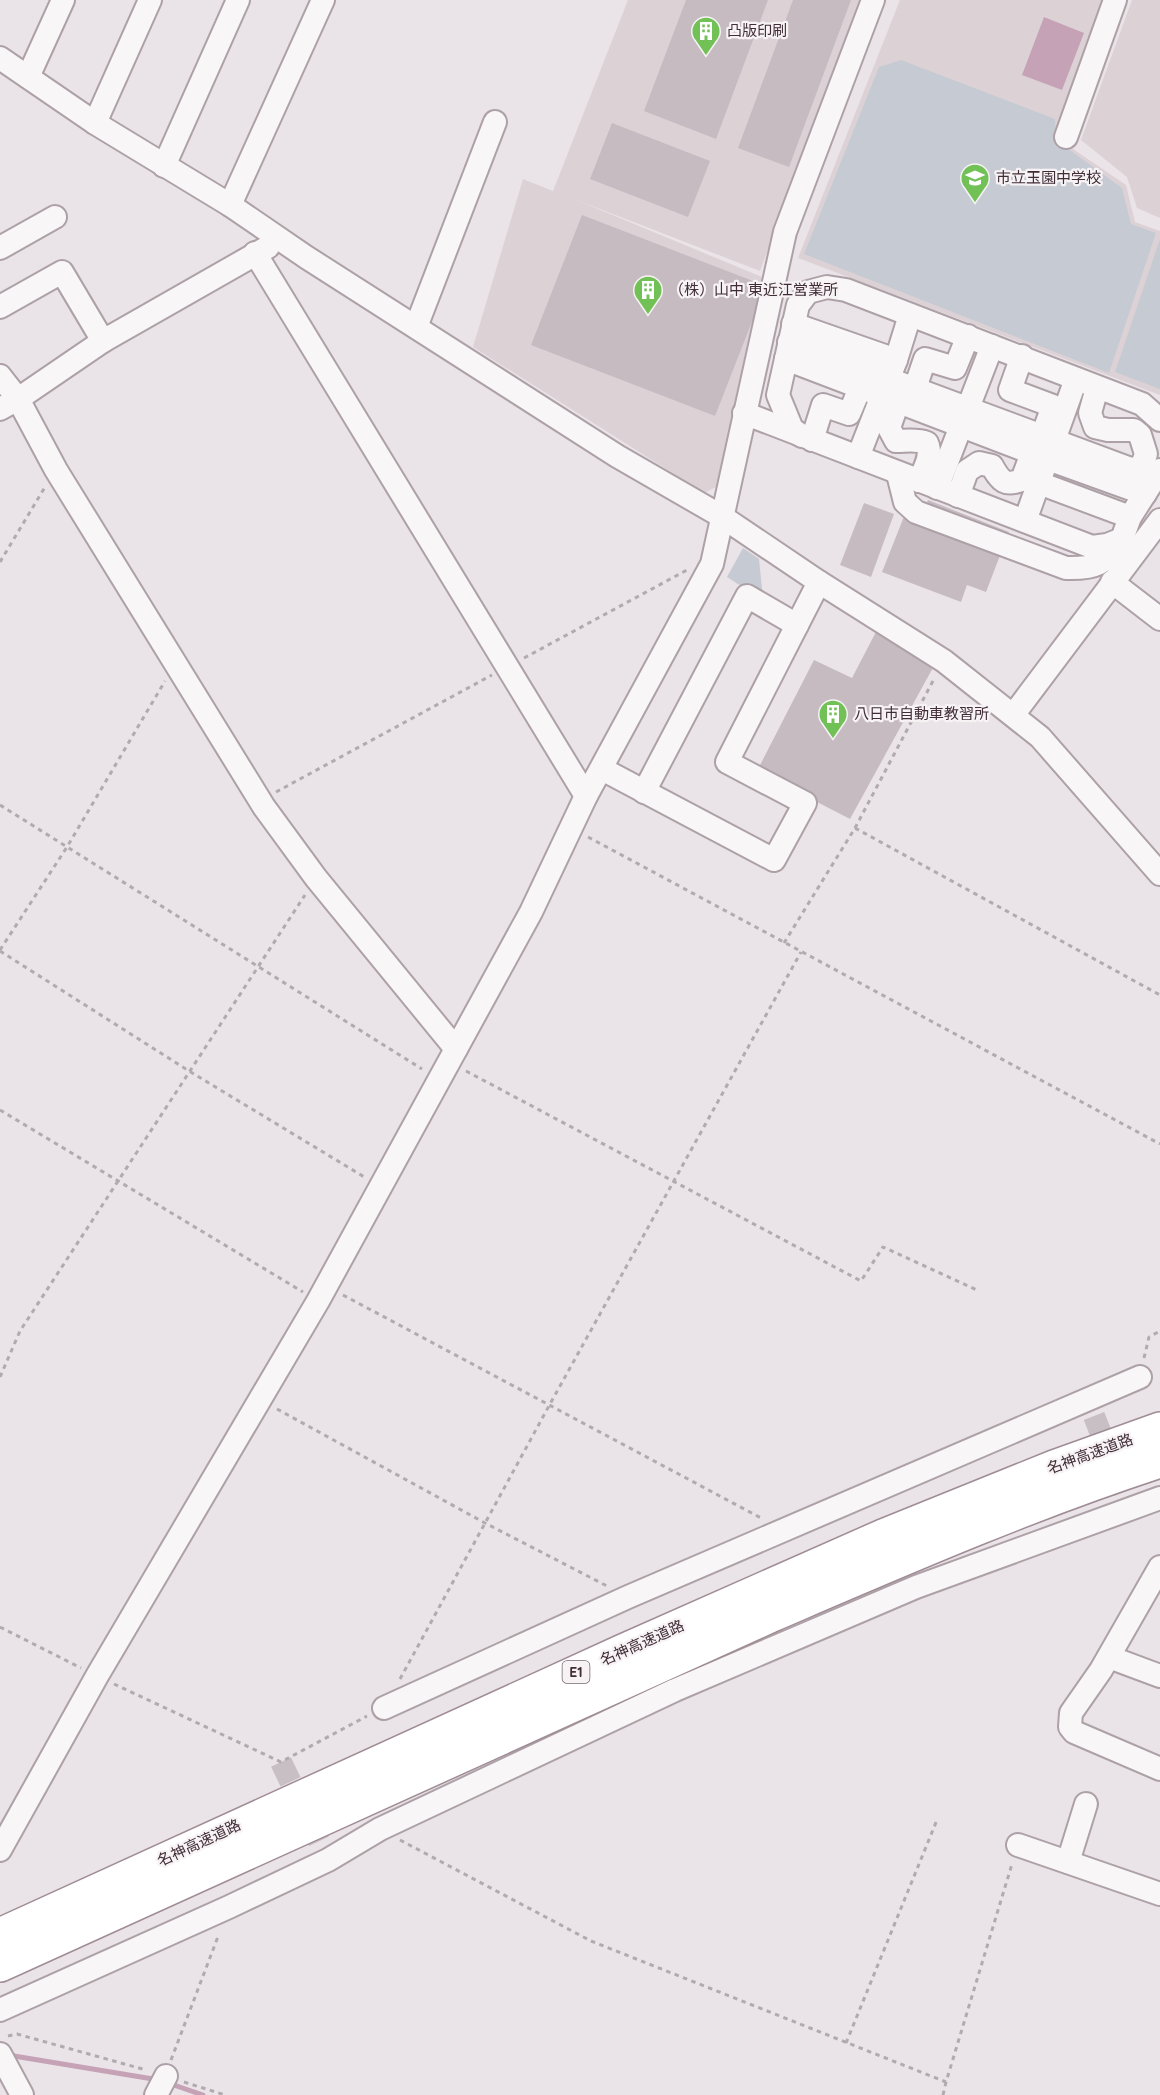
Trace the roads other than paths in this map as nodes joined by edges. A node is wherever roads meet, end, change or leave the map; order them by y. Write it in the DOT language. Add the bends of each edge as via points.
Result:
graph roads {
  1 [pos="63,0"];
  2 [pos="150,0"];
  3 [pos="238,0"];
  4 [pos="323,0"];
  5 [pos="873,0"];
  6 [pos="1115,0"];
  7 [pos="0,58"];
  8 [pos="27,77"];
  9 [pos="495,122"];
  10 [pos="95,123"];
  11 [pos="1066,137"];
  12 [pos="165,166"];
  13 [pos="230,205"];
  14 [pos="55,217"];
  15 [pos="283,240"];
  16 [pos="0,248"];
  17 [pos="255,254"];
  18 [pos="0,307"];
  19 [pos="910,315"];
  20 [pos="416,327"];
  21 [pos="968,336"];
  22 [pos="103,341"];
  23 [pos="789,342"];
  24 [pos="992,345"];
  25 [pos="1022,357"];
  26 [pos="819,373"];
  27 [pos="0,376"];
  28 [pos="1076,379"];
  29 [pos="891,384"];
  30 [pos="860,388"];
  31 [pos="915,388"];
  32 [pos="1097,388"];
  33 [pos="9,404"];
  34 [pos="744,413"];
  35 [pos="964,417"];
  36 [pos="1160,420"];
  37 [pos="807,438"];
  38 [pos="1044,448"];
  39 [pos="858,457"];
  40 [pos="1134,471"];
  41 [pos="1153,481"];
  42 [pos="1039,483"];
  43 [pos="928,485"];
  44 [pos="721,516"];
  45 [pos="1130,517"];
  46 [pos="1025,521"];
  47 [pos="1155,535"];
  48 [pos="1122,539"];
  49 [pos="819,582"];
  50 [pos="1112,582"];
  51 [pos="1160,619"];
  52 [pos="798,625"];
  53 [pos="1014,714"];
  54 [pos="602,769"];
  55 [pos="644,792"];
  56 [pos="586,796"];
  57 [pos="1160,874"];
  58 [pos="448,1064"];
  59 [pos="1140,1377"];
  60 [pos="1160,1418"];
  61 [pos="1160,1429"];
  62 [pos="1160,1461"];
  63 [pos="1160,1498"];
  64 [pos="883,1536"];
  65 [pos="1160,1567"];
  66 [pos="1108,1657"];
  67 [pos="1160,1676"];
  68 [pos="384,1708"];
  69 [pos="1160,1769"];
  70 [pos="1086,1804"];
  71 [pos="1018,1845"];
  72 [pos="0,1850"];
  73 [pos="1068,1862"];
  74 [pos="1160,1894"];
  75 [pos="0,1935"];
  76 [pos="0,1965"];
  77 [pos="0,2010"];
  78 [pos="1,2045"];
  79 [pos="22,2095"];
  1 -- 8 [label="street"];
  2 -- 10 [label="street"];
  3 -- 12 [label="street"];
  4 -- 13 [label="street"];
  5 -- 34 [label="street" via="785,232"];
  6 -- 11 [label="street"];
  7 -- 8 [label="street"];
  8 -- 10 [label="street"];
  9 -- 20 [label="street"];
  10 -- 12 [label="street"];
  12 -- 13 [label="street"];
  13 -- 15 [label="street"];
  14 -- 16 [label="street"];
  15 -- 17 [label="street"];
  15 -- 20 [label="street"];
  17 -- 22 [label="street"];
  17 -- 56 [label="street"];
  18 -- 22 [label="street" via="62,272"];
  19 -- 21 [label="street"];
  19 -- 23 [label="street" via="846,290 827,287 808,292 798,305"];
  19 -- 29 [label="street"];
  20 -- 44 [label="street" via="617,456"];
  21 -- 24 [label="street"];
  21 -- 31 [label="street" via="955,368 925,359"];
  22 -- 33 [label="street"];
  23 -- 26 [label="street"];
  23 -- 29 [label="street"];
  23 -- 37 [label="street" via="778,395 792,429"];
  24 -- 25 [label="street"];
  24 -- 35 [label="street"];
  25 -- 28 [label="street"];
  25 -- 38 [label="street" via="1010,390 1053,406"];
  26 -- 30 [label="street"];
  26 -- 37 [label="street"];
  27 -- 33 [label="street"];
  28 -- 32 [label="street"];
  28 -- 38 [label="street"];
  29 -- 30 [label="street"];
  29 -- 31 [label="street"];
  29 -- 35 [label="street"];
  29 -- 39 [label="street"];
  29 -- 43 [label="street" via="889,428 896,441 919,439 927,443"];
  30 -- 37 [label="street" via="849,414 823,405"];
  31 -- 35 [label="street"];
  32 -- 36 [label="street" via="1142,404"];
  32 -- 40 [label="street" via="1090,414 1095,427 1134,430 1145,446 1143,463"];
  33 -- 58 [label="street" via="56,470 260,800"];
  34 -- 37 [label="street"];
  34 -- 44 [label="street"];
  35 -- 38 [label="street"];
  35 -- 43 [label="street"];
  37 -- 39 [label="street"];
  38 -- 40 [label="street"];
  38 -- 41 [label="street"];
  38 -- 42 [label="street"];
  38 -- 43 [label="street" via="1022,480 1012,484 998,477 992,466 979,463"];
  39 -- 43 [label="street"];
  40 -- 41 [label="street"];
  41 -- 45 [label="street"];
  42 -- 45 [label="street"];
  42 -- 46 [label="street"];
  43 -- 46 [label="street"];
  43 -- 48 [label="street" via="906,502 916,512 1066,568 1100,564 1112,555"];
  44 -- 49 [label="street"];
  44 -- 54 [label="street" via="711,564"];
  45 -- 48 [label="street"];
  46 -- 48 [label="street" via="1092,547"];
  47 -- 50 [label="street"];
  49 -- 52 [label="street"];
  49 -- 53 [label="street" via="944,661"];
  50 -- 51 [label="street"];
  50 -- 53 [label="street"];
  52 -- 55 [label="street" via="747,596"];
  52 -- 55 [label="street" via="727,762 805,803 774,860"];
  53 -- 57 [label="street" via="1040,736"];
  54 -- 55 [label="street"];
  54 -- 56 [label="street"];
  56 -- 58 [label="street" via="531,912"];
  58 -- 72 [label="street" via="322,1293 97,1676"];
  59 -- 68 [label="street" via="1090,1408 784,1530"];
  60 -- 64 [label="highway"];
  61 -- 64 [label="highway, 名神高速道路 / E1"];
  62 -- 76 [label="highway, 名神高速道路 / E1" via="1066,1494 805,1601"];
  63 -- 77 [label="street" via="1128,1500 675,1690 380,1829 328,1860 229,1907"];
  64 -- 75 [label="highway, 名神高速道路 / E1"];
  65 -- 66 [label="street"];
  66 -- 67 [label="street"];
  66 -- 69 [label="street" via="1071,1713 1070,1727"];
  70 -- 73 [label="street"];
  71 -- 73 [label="street"];
  73 -- 74 [label="street"];
  78 -- 79 [label="street"];
}
